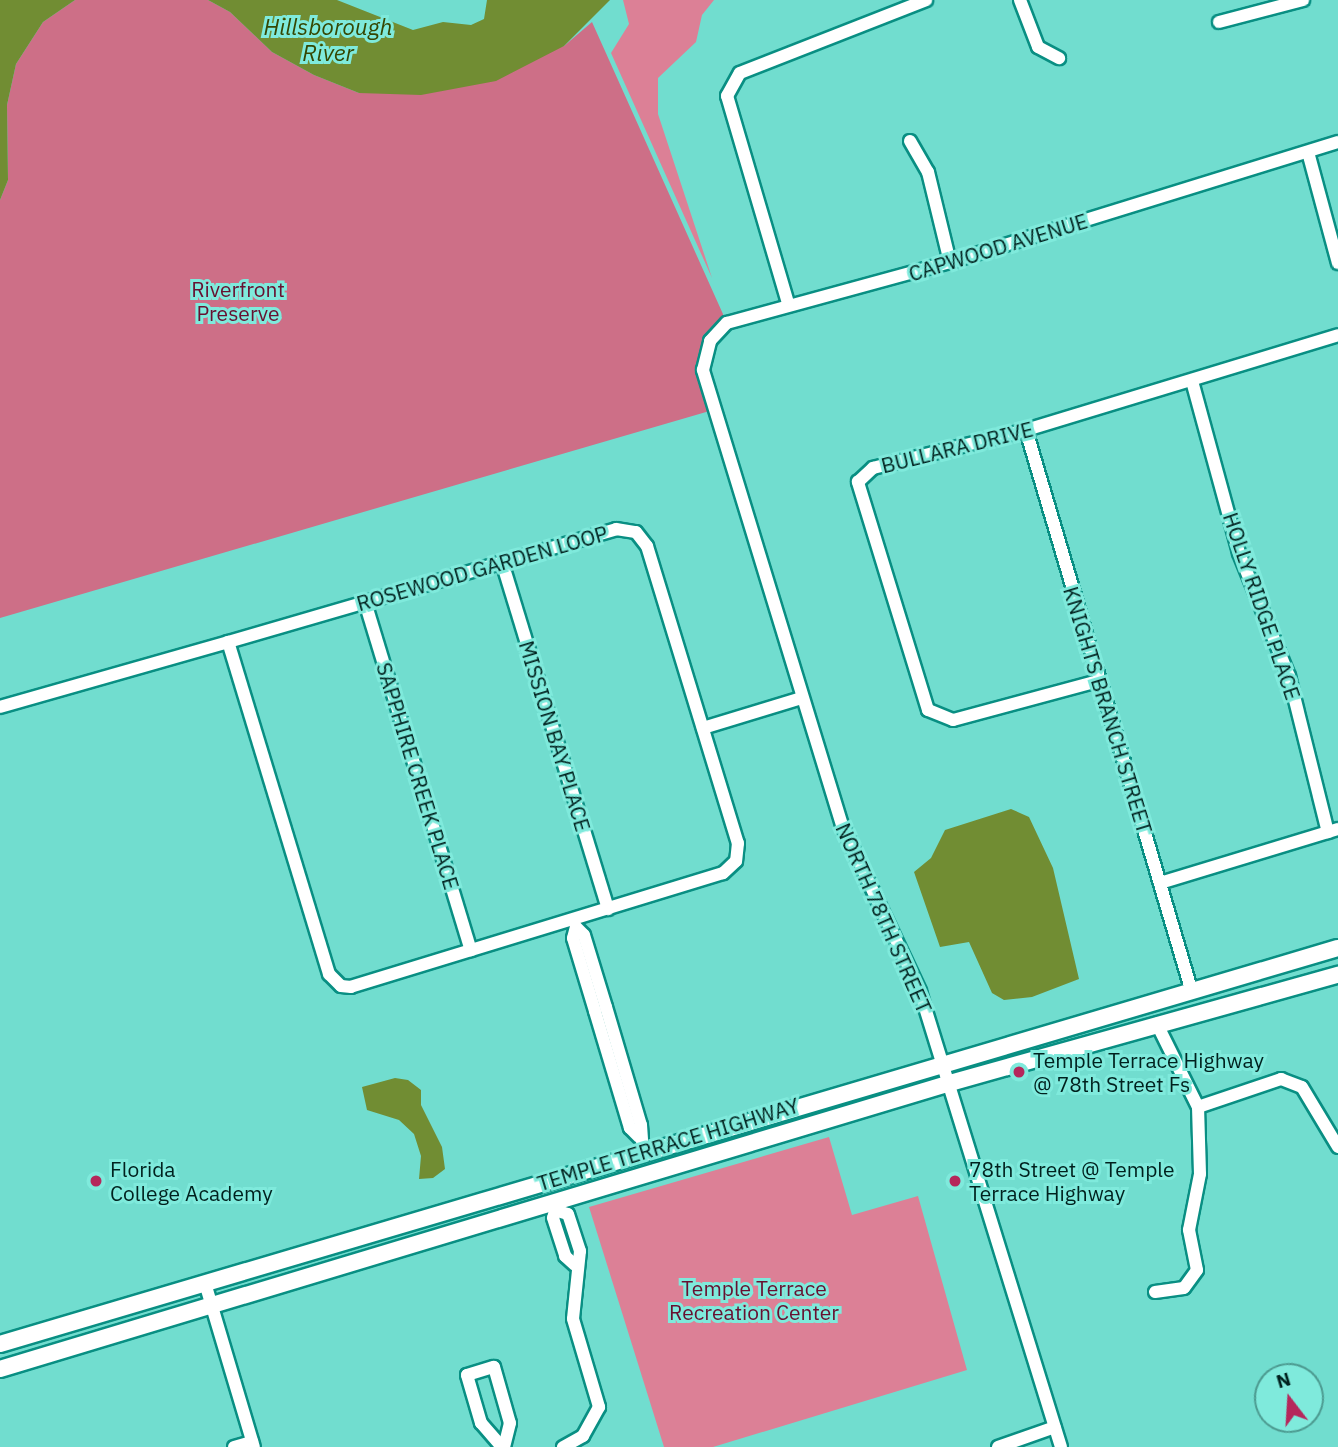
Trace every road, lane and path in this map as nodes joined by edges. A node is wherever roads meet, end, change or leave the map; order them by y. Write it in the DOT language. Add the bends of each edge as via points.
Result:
graph roads {
  1 [pos="926,0"];
  2 [pos="1020,0"];
  3 [pos="1303,0"];
  4 [pos="1219,22"];
  5 [pos="1059,58"];
  6 [pos="910,141"];
  7 [pos="1338,142"];
  8 [pos="1308,152"];
  9 [pos="950,262"];
  10 [pos="1338,263"];
  11 [pos="788,303"];
  12 [pos="1338,335"];
  13 [pos="1192,381"];
  14 [pos="707,390"];
  15 [pos="1026,430"];
  16 [pos="502,562"];
  17 [pos="365,602"];
  18 [pos="228,642"];
  19 [pos="1098,681"];
  20 [pos="802,698"];
  21 [pos="0,707"];
  22 [pos="703,728"];
  23 [pos="1333,831"];
  24 [pos="1160,883"];
  25 [pos="608,909"];
  26 [pos="575,924"];
  27 [pos="1338,948"];
  28 [pos="471,950"];
  29 [pos="1338,975"];
  30 [pos="1191,989"];
  31 [pos="1199,1012"];
  32 [pos="1157,1024"];
  33 [pos="943,1061"];
  34 [pos="950,1083"];
  35 [pos="1198,1107"];
  36 [pos="641,1144"];
  37 [pos="1338,1147"];
  38 [pos="556,1207"];
  39 [pos="205,1283"];
  40 [pos="1156,1292"];
  41 [pos="211,1306"];
  42 [pos="0,1344"];
  43 [pos="0,1369"];
  44 [pos="1055,1427"];
  45 [pos="253,1444"];
  46 [pos="234,1447"];
  47 [pos="503,1447"];
  48 [pos="563,1447"];
  49 [pos="998,1447"];
  50 [pos="1061,1447"];
  1 -- 11 [label="street" via="740,73 727,96"];
  2 -- 5 [label="street" via="1038,47"];
  3 -- 4 [label="street"];
  6 -- 9 [label="street" via="929,172"];
  7 -- 8 [label="street, CAPWOOD AVENUE"];
  8 -- 9 [label="street, CAPWOOD AVENUE"];
  8 -- 10 [label="street"];
  9 -- 11 [label="street, CAPWOOD AVENUE"];
  11 -- 14 [label="street, CAPWOOD AVENUE" via="727,323 710,341 703,370"];
  12 -- 13 [label="street, BULLARA DRIVE"];
  13 -- 15 [label="street, BULLARA DRIVE"];
  13 -- 23 [label="street, HOLLY RIDGE PLACE" via="1239,553 1289,676"];
  14 -- 20 [label="street, NORTH 78TH STREET"];
  15 -- 19 [label="street, KNIGHTS BRANCH STREET"];
  15 -- 19 [label="street, BULLARA DRIVE" via="873,468 858,482 928,710 953,720"];
  16 -- 17 [label="street, ROSEWOOD GARDEN LOOP"];
  16 -- 22 [label="street, ROSEWOOD GARDEN LOOP" via="616,529 636,532 647,546"];
  16 -- 25 [label="street, MISSION BAY PLACE"];
  17 -- 18 [label="street, ROSEWOOD GARDEN LOOP"];
  17 -- 28 [label="street, SAPPHIRE CREEK PLACE"];
  18 -- 21 [label="street, ROSEWOOD GARDEN LOOP"];
  18 -- 28 [label="street" via="334,981 351,987"];
  19 -- 24 [label="street, KNIGHTS BRANCH STREET"];
  20 -- 22 [label="street"];
  20 -- 33 [label="street, NORTH 78TH STREET" via="842,825 920,991"];
  22 -- 25 [label="street, ROSEWOOD GARDEN LOOP" via="738,843 736,861 730,869"];
  23 -- 24 [label="street"];
  24 -- 30 [label="street, KNIGHTS BRANCH STREET"];
  25 -- 26 [label="street"];
  26 -- 28 [label="street"];
  26 -- 36 [label="street" via="584,935 601,1009 642,1125"];
  27 -- 30 [label="main road, TEMPLE TERRACE HIGHWAY"];
  29 -- 31 [label="main road, TEMPLE TERRACE HIGHWAY"];
  30 -- 31 [label="main road"];
  30 -- 33 [label="main road, TEMPLE TERRACE HIGHWAY"];
  31 -- 32 [label="main road, TEMPLE TERRACE HIGHWAY"];
  32 -- 34 [label="main road, TEMPLE TERRACE HIGHWAY"];
  32 -- 35 [label="street"];
  33 -- 34 [label="street, NORTH 78TH STREET"];
  33 -- 36 [label="main road, TEMPLE TERRACE HIGHWAY"];
  34 -- 38 [label="main road, TEMPLE TERRACE HIGHWAY"];
  34 -- 44 [label="street, NORTH 78TH STREET"];
  35 -- 37 [label="street" via="1281,1079 1302,1087"];
  35 -- 40 [label="street" via="1200,1174 1189,1230 1197,1270 1184,1288"];
  36 -- 38 [label="main road" via="632,1168 558,1192"];
  36 -- 39 [label="main road, TEMPLE TERRACE HIGHWAY"];
  38 -- 41 [label="main road, TEMPLE TERRACE HIGHWAY"];
  38 -- 48 [label="street" via="568,1214 580,1251 575,1265 573,1319 599,1407 583,1436"];
  39 -- 41 [label="street"];
  39 -- 42 [label="main road, TEMPLE TERRACE HIGHWAY"];
  41 -- 43 [label="main road, TEMPLE TERRACE HIGHWAY"];
  41 -- 45 [label="street"];
  44 -- 49 [label="street"];
  44 -- 50 [label="street, NORTH 78TH STREET"];
  45 -- 46 [label="street"];
  47 -- 47 [label="street" via="510,1423 494,1367 467,1375 481,1423"];
}
